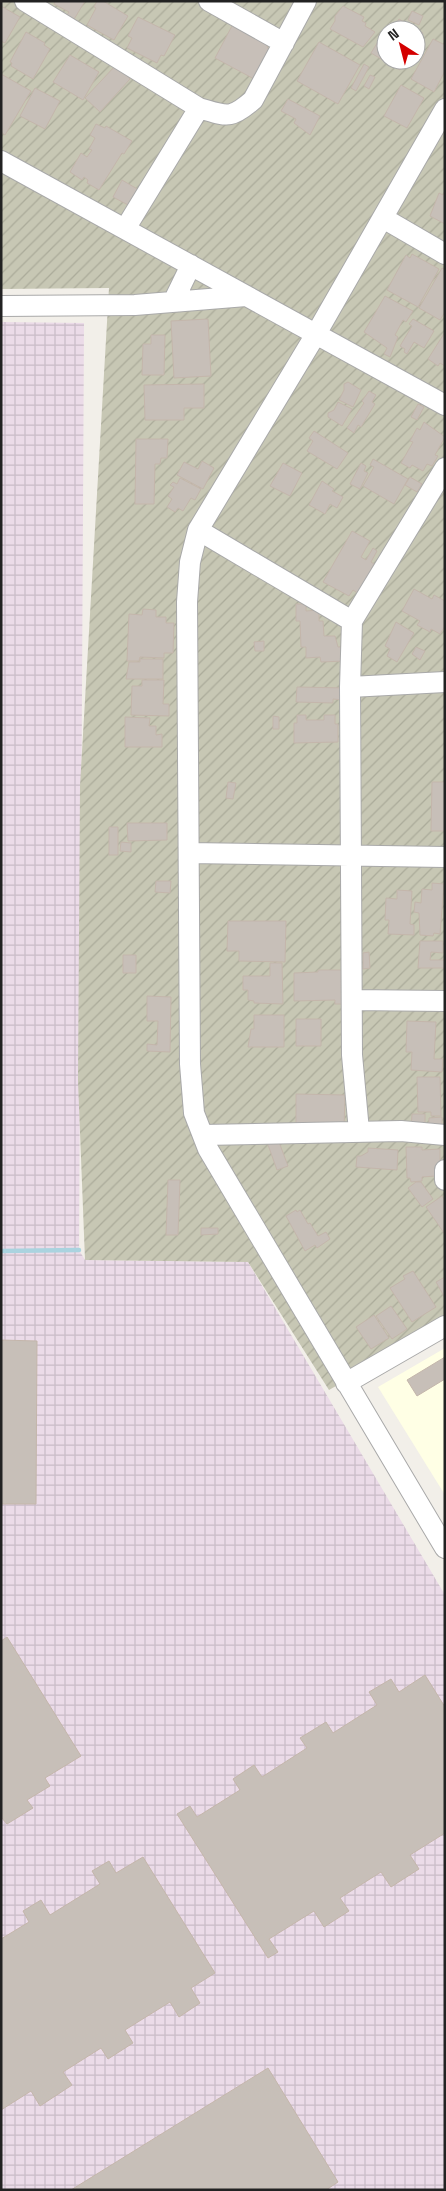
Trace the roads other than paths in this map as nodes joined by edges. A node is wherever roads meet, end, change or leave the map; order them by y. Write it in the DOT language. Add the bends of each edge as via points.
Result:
graph roads {
  1 [pos="24,1"];
  2 [pos="209,1"];
  3 [pos="306,1"];
  4 [pos="284,43"];
  5 [pos="199,108"];
  6 [pos="443,114"];
  7 [pos="1,161"];
  8 [pos="383,218"];
  9 [pos="125,229"];
  10 [pos="445,254"];
  11 [pos="191,265"];
  12 [pos="246,296"];
  13 [pos="173,302"];
  14 [pos="1,306"];
  15 [pos="316,334"];
  16 [pos="445,405"];
  17 [pos="445,468"];
  18 [pos="198,530"];
  19 [pos="352,621"];
  20 [pos="445,682"];
  21 [pos="350,687"];
  22 [pos="189,853"];
  23 [pos="352,856"];
  24 [pos="445,857"];
  25 [pos="352,1000"];
  26 [pos="445,1001"];
  27 [pos="359,1131"];
  28 [pos="203,1135"];
  29 [pos="445,1136"];
  30 [pos="445,1170"];
  31 [pos="445,1180"];
  32 [pos="445,1326"];
  33 [pos="346,1383"];
  34 [pos="445,1548"];
  1 -- 5 [label="street"];
  2 -- 4 [label="street"];
  3 -- 4 [label="street"];
  4 -- 5 [label="street" via="253,100 242,110 228,116"];
  5 -- 9 [label="street"];
  6 -- 8 [label="street"];
  7 -- 9 [label="street"];
  8 -- 10 [label="street"];
  8 -- 15 [label="street"];
  9 -- 11 [label="street"];
  11 -- 12 [label="street"];
  11 -- 13 [label="street"];
  12 -- 13 [label="street"];
  12 -- 15 [label="street"];
  13 -- 14 [label="street"];
  15 -- 16 [label="street"];
  15 -- 18 [label="street"];
  17 -- 19 [label="street"];
  18 -- 19 [label="street"];
  18 -- 22 [label="street" via="190,562 187,602"];
  19 -- 21 [label="street"];
  20 -- 21 [label="street"];
  21 -- 23 [label="street"];
  22 -- 23 [label="street"];
  22 -- 28 [label="street" via="190,1064 194,1113"];
  23 -- 24 [label="street"];
  23 -- 25 [label="street"];
  25 -- 26 [label="street"];
  25 -- 27 [label="street" via="352,1054"];
  27 -- 28 [label="street"];
  27 -- 29 [label="street"];
  28 -- 33 [label="street" via="208,1149"];
  30 -- 31 [label="street"];
  32 -- 33 [label="street"];
  33 -- 34 [label="street"];
}
